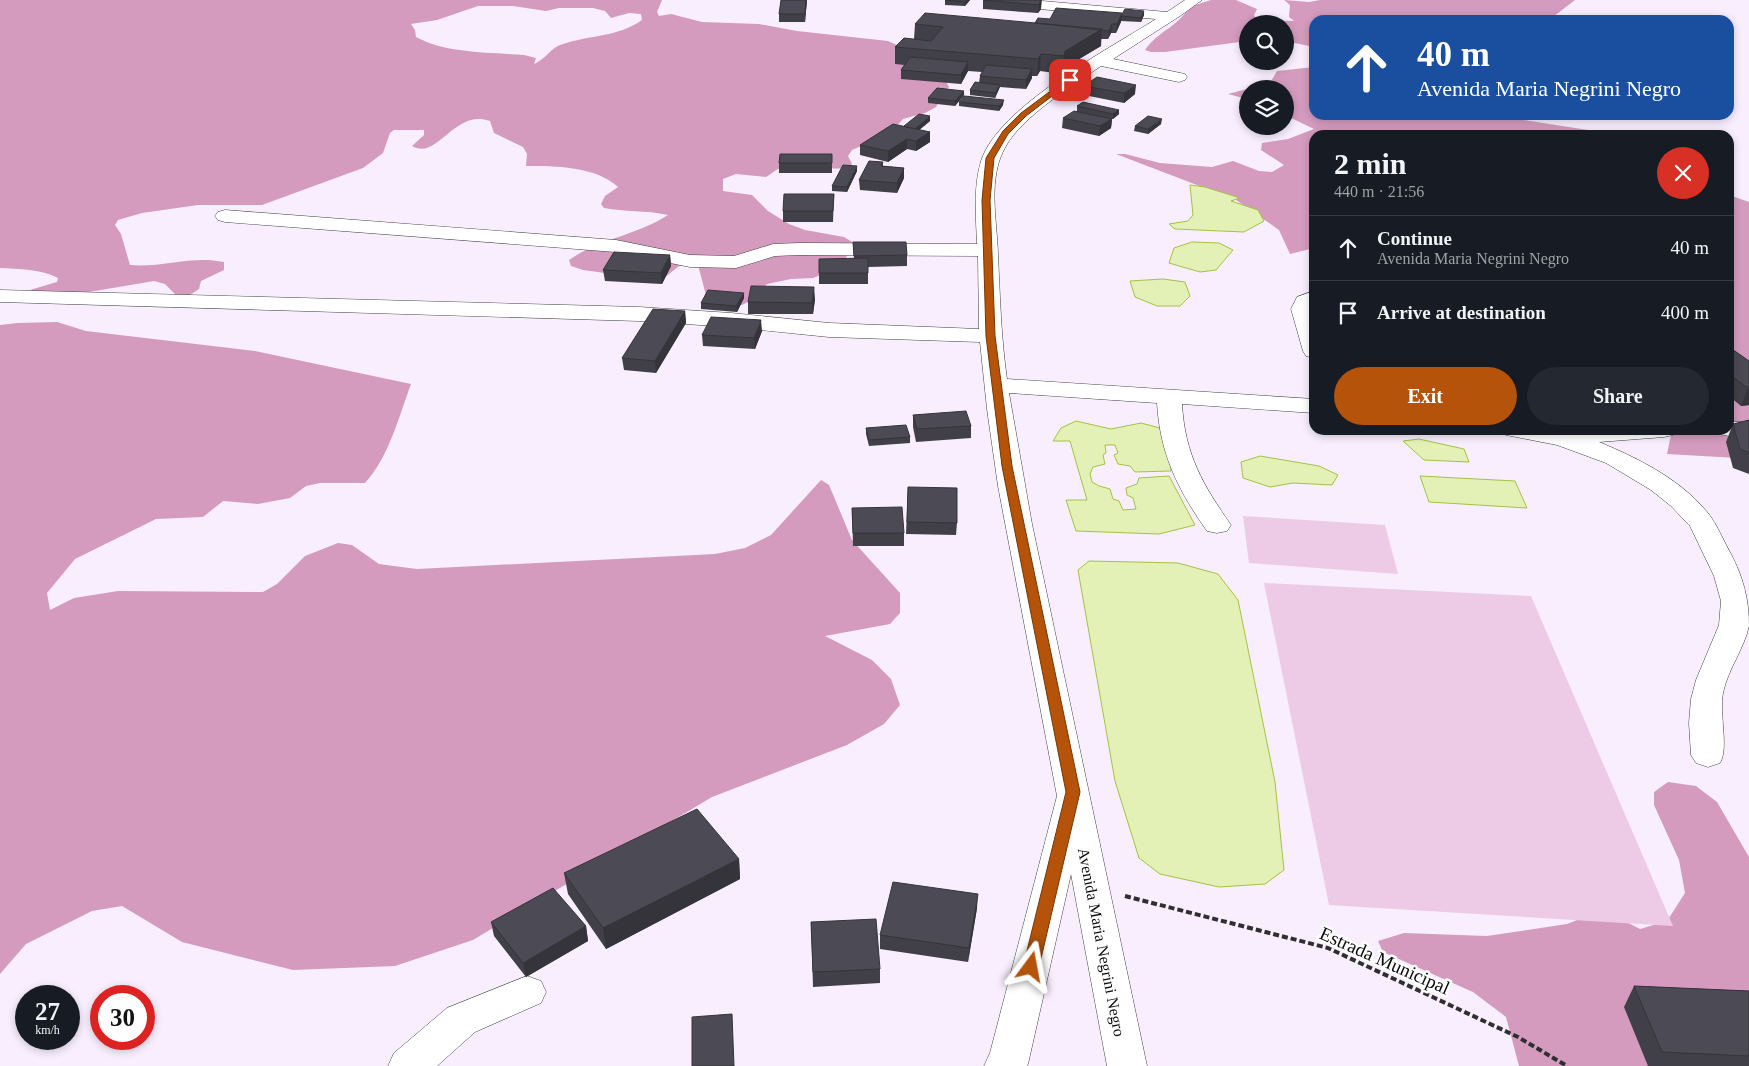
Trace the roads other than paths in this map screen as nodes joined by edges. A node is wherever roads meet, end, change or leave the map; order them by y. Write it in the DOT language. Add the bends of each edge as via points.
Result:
graph roads {
  1 [pos="1195,0"];
  2 [pos="1016,3"];
  3 [pos="1172,16"];
  4 [pos="1098,61"];
  5 [pos="1179,78"];
  6 [pos="225,216"];
  7 [pos="988,251"];
  8 [pos="0,296"];
  9 [pos="1309,300"];
  10 [pos="1309,334"];
  11 [pos="991,336"];
  12 [pos="997,391"];
  13 [pos="1169,403"];
  14 [pos="1309,406"];
  15 [pos="1309,417"];
  16 [pos="1734,429"];
  17 [pos="1749,429"];
  18 [pos="1583,435"];
  19 [pos="1218,525"];
  20 [pos="1708,754"];
  21 [pos="1073,792"];
  22 [pos="527,992"];
  23 [pos="1008,1065"];
  24 [pos="408,1066"];
  25 [pos="1126,1066"];
  1 -- 3 [label="street, Avenida Maria Negrini Negro"];
  2 -- 3 [label="street"];
  3 -- 4 [label="street, Avenida Maria Negrini Negro"];
  4 -- 5 [label="street"];
  4 -- 7 [label="street, Avenida Maria Negrini Negro" via="1024,115 1005,132 996,146 987,174"];
  6 -- 7 [label="street" via="616,246 690,261 736,262 773,250 799,249"];
  7 -- 11 [label="street, Avenida Maria Negrini Negro"];
  8 -- 11 [label="street" via="639,314 829,330"];
  9 -- 10 [label="street" via="1302,309"];
  11 -- 12 [label="street, Avenida Maria Negrini Negro"];
  12 -- 13 [label="street"];
  12 -- 21 [label="street, Avenida Maria Negrini Negro" via="1016,512"];
  13 -- 14 [label="street"];
  13 -- 15 [label="street"];
  13 -- 19 [label="street" via="1181,463 1195,494"];
  16 -- 17 [label="street"];
  18 -- 20 [label="street" via="1663,484 1683,502 1700,521 1728,576 1736,602 1734,626 1709,689 1704,713"];
  21 -- 23 [label="street"];
  21 -- 25 [label="street, Avenida Maria Negrini Negro"];
  22 -- 24 [label="street" via="461,1020"];
}
